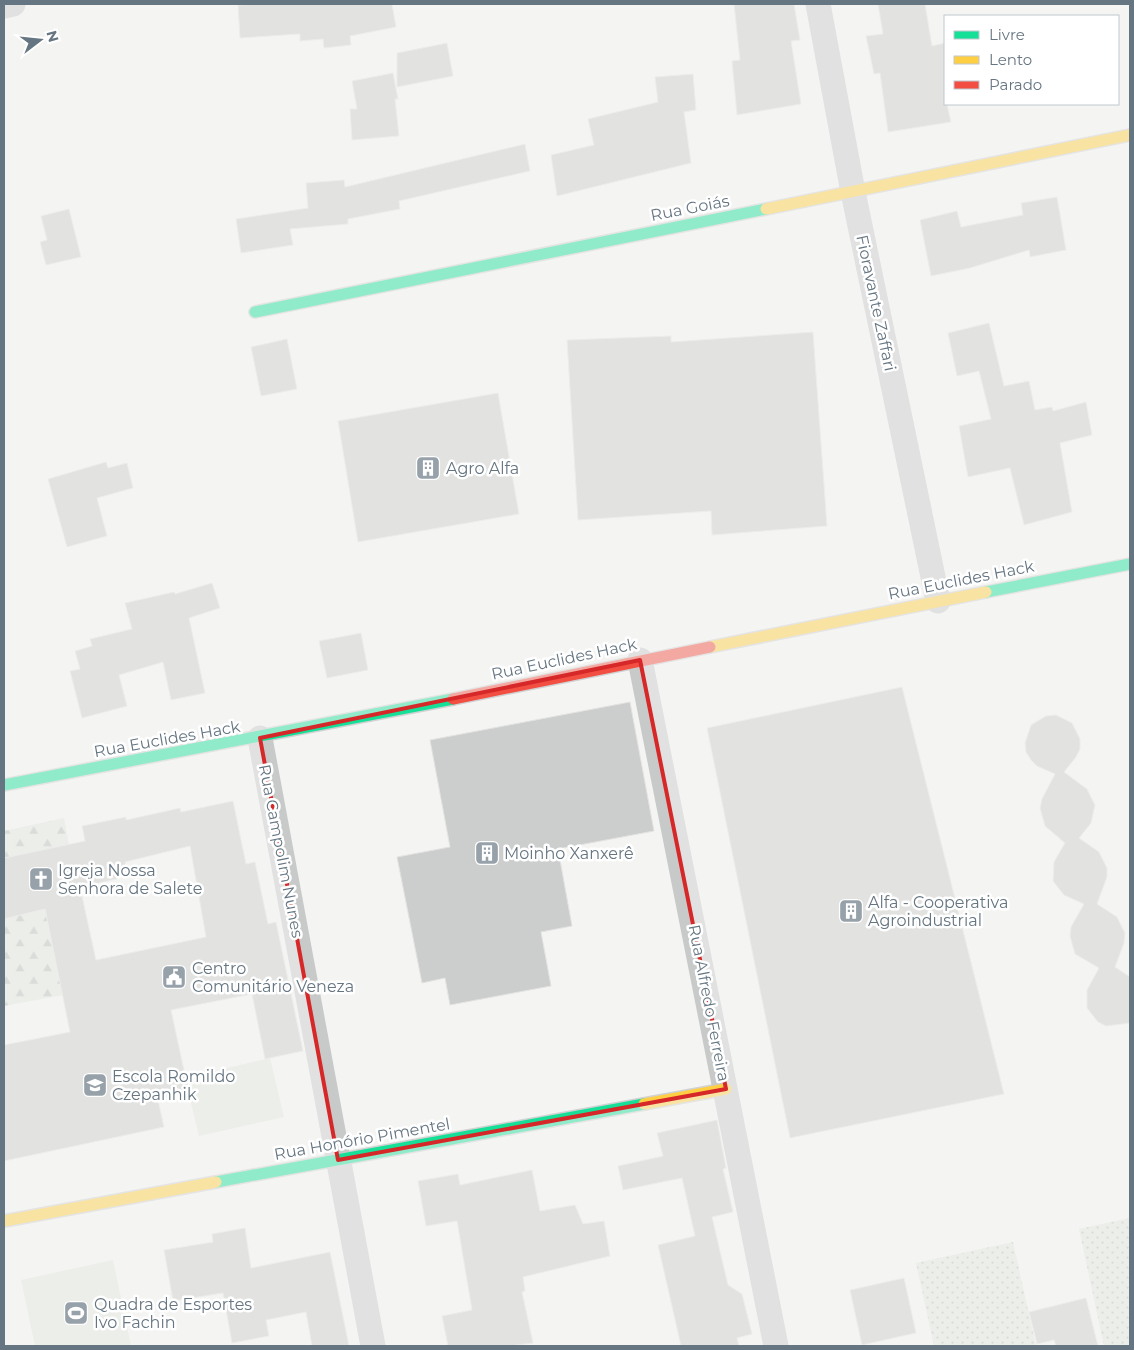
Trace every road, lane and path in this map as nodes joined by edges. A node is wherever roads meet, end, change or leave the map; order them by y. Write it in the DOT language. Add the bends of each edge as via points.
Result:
graph roads {
  1 [pos="13,4"];
  2 [pos="818,4"];
  3 [pos="4,6"];
  4 [pos="1130,135"];
  5 [pos="853,192"];
  6 [pos="255,312"];
  7 [pos="1130,564"];
  8 [pos="938,601"];
  9 [pos="640,660"];
  10 [pos="260,738"];
  11 [pos="4,785"];
  12 [pos="726,1089"];
  13 [pos="338,1160"];
  14 [pos="4,1221"];
  15 [pos="372,1346"];
  16 [pos="776,1346"];
  1 -- 3 [label="street"];
  2 -- 5 [label="street, Fioravante Zaffari"];
  4 -- 5 [label="street, Rua Goiás"];
  5 -- 6 [label="street, Rua Goiás"];
  5 -- 8 [label="street, Fioravante Zaffari"];
  7 -- 8 [label="street, Rua Euclides Hack"];
  8 -- 9 [label="street, Rua Euclides Hack"];
  9 -- 10 [label="street, Rua Euclides Hack"];
  9 -- 12 [label="street, Rua Alfredo Ferreira"];
  10 -- 11 [label="street, Rua Euclides Hack"];
  10 -- 13 [label="street, Rua Campolim Nunes"];
  12 -- 13 [label="street, Rua Honório Pimentel"];
  12 -- 16 [label="street, Rua Alfredo Ferreira"];
  13 -- 14 [label="street, Rua Honório Pimentel"];
  13 -- 15 [label="street, Rua Campolim Nunes"];
}
